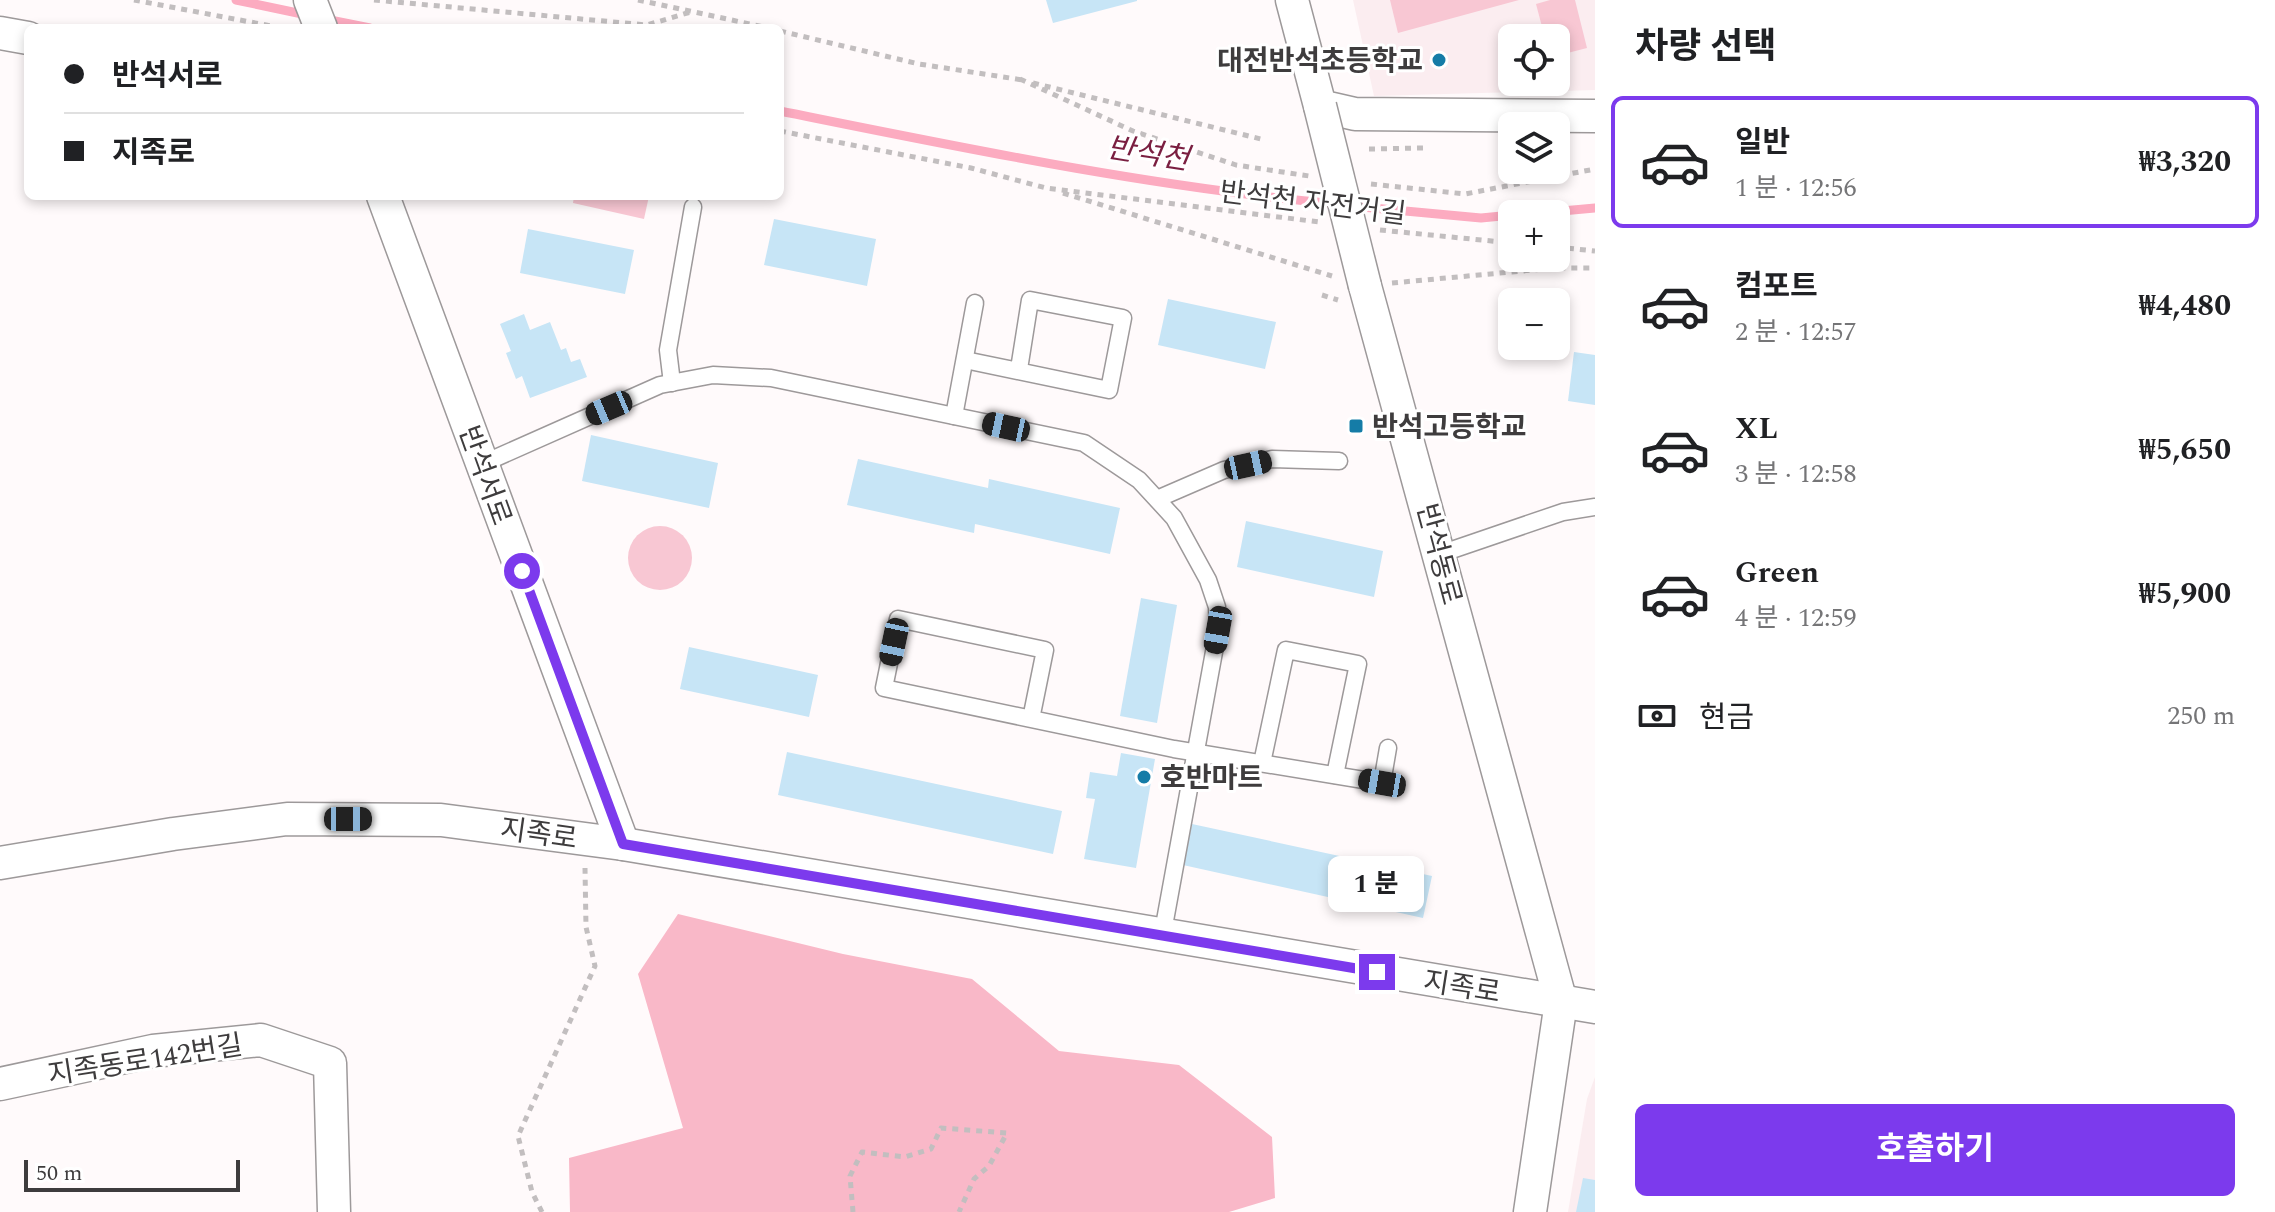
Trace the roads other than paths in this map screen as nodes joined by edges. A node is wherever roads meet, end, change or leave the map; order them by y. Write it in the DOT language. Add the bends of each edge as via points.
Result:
graph roads {
  1 [pos="310,0"];
  2 [pos="1292,0"];
  3 [pos="319,24"];
  4 [pos="0,33"];
  5 [pos="24,37"];
  6 [pos="1320,106"];
  7 [pos="1595,116"];
  8 [pos="384,200"];
  9 [pos="693,207"];
  10 [pos="975,303"];
  11 [pos="965,360"];
  12 [pos="1019,369"];
  13 [pos="672,383"];
  14 [pos="954,416"];
  15 [pos="1339,461"];
  16 [pos="482,464"];
  17 [pos="1157,499"];
  18 [pos="1595,507"];
  19 [pos="1440,554"];
  20 [pos="1031,719"];
  21 [pos="1388,748"];
  22 [pos="1196,752"];
  23 [pos="1262,763"];
  24 [pos="1335,775"];
  25 [pos="623,844"];
  26 [pos="0,863"];
  27 [pos="1162,937"];
  28 [pos="1561,1002"];
  29 [pos="1595,1007"];
  30 [pos="0,1084"];
  31 [pos="334,1212"];
  32 [pos="1530,1212"];
  1 -- 3 [label="street"];
  2 -- 6 [label="street, 반석동로"];
  4 -- 5 [label="street"];
  6 -- 7 [label="street" via="1355,114"];
  6 -- 19 [label="street, 반석동로, bridge" via="1352,293"];
  8 -- 16 [label="street, 반석서로"];
  9 -- 13 [label="lane" via="668,350"];
  10 -- 11 [label="lane"];
  11 -- 12 [label="lane"];
  11 -- 14 [label="lane"];
  12 -- 12 [label="lane" via="1109,390 1123,318 1030,300"];
  13 -- 14 [label="lane" via="713,375 771,378"];
  13 -- 16 [label="lane"];
  14 -- 17 [label="lane" via="1084,443 1139,480"];
  15 -- 17 [label="lane" via="1272,459 1224,470"];
  16 -- 25 [label="street, 반석서로"];
  17 -- 22 [label="lane" via="1174,518 1217,607 1218,630"];
  18 -- 19 [label="lane" via="1563,512"];
  19 -- 28 [label="street, 반석동로"];
  20 -- 20 [label="lane" via="884,688 898,619 1045,650"];
  20 -- 22 [label="lane"];
  21 -- 24 [label="lane" via="1382,783"];
  22 -- 23 [label="lane"];
  22 -- 27 [label="lane"];
  23 -- 24 [label="lane"];
  23 -- 24 [label="lane" via="1286,650 1358,664"];
  25 -- 26 [label="street, 지족로" via="441,820 287,819"];
  25 -- 27 [label="street, 지족로"];
  27 -- 28 [label="street, 지족로"];
  28 -- 29 [label="street, 지족로"];
  28 -- 32 [label="street"];
  30 -- 31 [label="street, 지족동로142번길" via="153,1051 261,1040 330,1063"];
}
